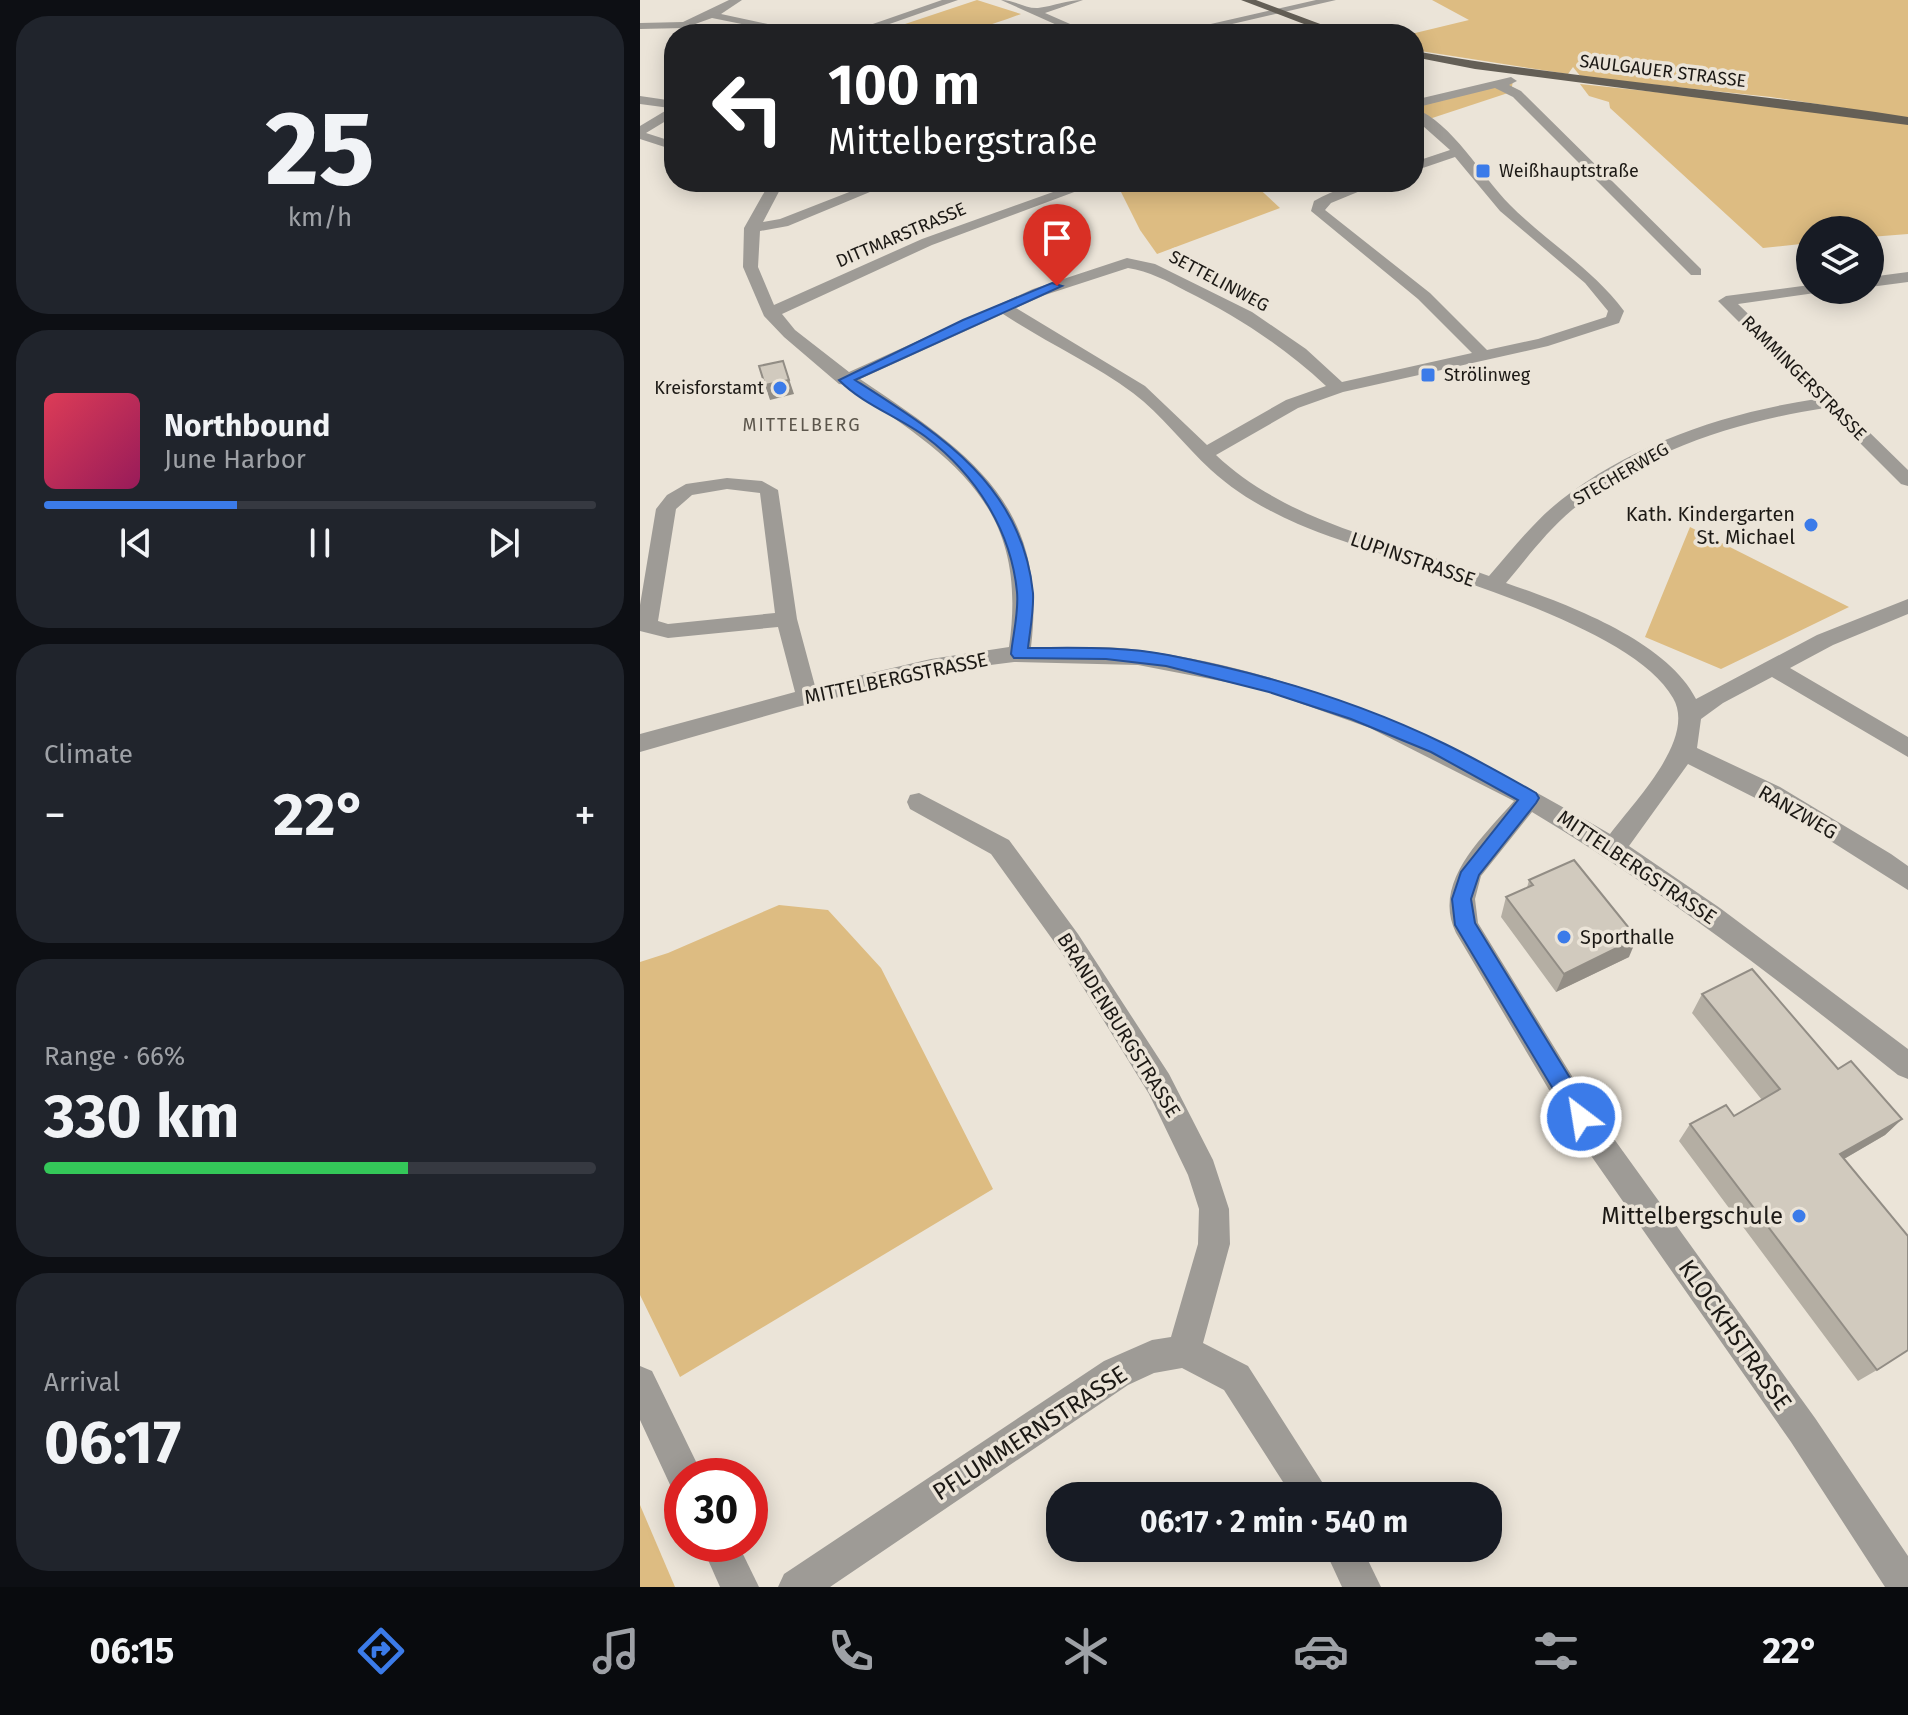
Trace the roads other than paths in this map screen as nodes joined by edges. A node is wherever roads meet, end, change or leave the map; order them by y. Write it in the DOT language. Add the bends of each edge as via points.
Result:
graph roads {
  1 [pos="737,0"];
  2 [pos="953,0"];
  3 [pos="1006,0"];
  4 [pos="1078,0"];
  5 [pos="1246,0"];
  6 [pos="1331,0"];
  7 [pos="1035,12"];
  8 [pos="1278,12"];
  9 [pos="711,15"];
  10 [pos="687,24"];
  11 [pos="757,24"];
  12 [pos="880,24"];
  13 [pos="1063,24"];
  14 [pos="1221,24"];
  15 [pos="1312,24"];
  16 [pos="664,25"];
  17 [pos="640,26"];
  18 [pos="1424,55"];
  19 [pos="1522,81"];
  20 [pos="1495,83"];
  21 [pos="640,100"];
  22 [pos="1424,101"];
  23 [pos="664,106"];
  24 [pos="664,115"];
  25 [pos="1424,119"];
  26 [pos="1908,121"];
  27 [pos="640,133"];
  28 [pos="664,142"];
  29 [pos="1457,152"];
  30 [pos="1424,164"];
  31 [pos="771,192"];
  32 [pos="862,192"];
  33 [pos="1066,192"];
  34 [pos="1348,192"];
  35 [pos="751,228"];
  36 [pos="1696,272"];
  37 [pos="1908,277"];
  38 [pos="1884,280"];
  39 [pos="1796,292"];
  40 [pos="1003,307"];
  41 [pos="770,313"];
  42 [pos="1484,356"];
  43 [pos="845,380"];
  44 [pos="1338,388"];
  45 [pos="1828,402"];
  46 [pos="1206,453"];
  47 [pos="1908,480"];
  48 [pos="1492,586"];
  49 [pos="1908,606"];
  50 [pos="1886,614"];
  51 [pos="786,619"];
  52 [pos="1908,629"];
  53 [pos="1019,654"];
  54 [pos="1773,668"];
  55 [pos="807,696"];
  56 [pos="1690,715"];
  57 [pos="640,743"];
  58 [pos="1908,748"];
  59 [pos="1684,752"];
  60 [pos="1530,798"];
  61 [pos="919,802"];
  62 [pos="1613,849"];
  63 [pos="1908,880"];
  64 [pos="1908,1066"];
  65 [pos="1184,1351"];
  66 [pos="640,1383"];
  67 [pos="676,1458"];
  68 [pos="1304,1482"];
  69 [pos="728,1562"];
  70 [pos="1349,1562"];
  71 [pos="740,1587"];
  72 [pos="797,1587"];
  73 [pos="1362,1587"];
  74 [pos="1907,1587"];
  1 -- 9 [label="street"];
  2 -- 12 [label="street"];
  3 -- 7 [label="street"];
  4 -- 7 [label="street"];
  5 -- 8 [label="main road"];
  6 -- 8 [label="street"];
  7 -- 13 [label="street"];
  8 -- 14 [label="street"];
  8 -- 15 [label="main road"];
  9 -- 10 [label="street"];
  9 -- 11 [label="street"];
  16 -- 17 [label="street"];
  18 -- 26 [label="main road, SAULGAUER STRASSE"];
  19 -- 20 [label="street"];
  20 -- 22 [label="street"];
  20 -- 36 [label="street" via="1517,94"];
  21 -- 23 [label="street"];
  24 -- 27 [label="street"];
  25 -- 29 [label="street"];
  27 -- 28 [label="street"];
  29 -- 30 [label="street"];
  29 -- 42 [label="street" via="1505,208 1590,280 1616,311 1606,323"];
  31 -- 35 [label="street"];
  32 -- 35 [label="street" via="783,223"];
  33 -- 41 [label="street, DITTMARSTRASSE" via="927,242"];
  34 -- 42 [label="street" via="1319,204 1318,211 1424,296"];
  35 -- 41 [label="street" via="754,280"];
  37 -- 38 [label="street"];
  39 -- 45 [label="street, RAMMINGERSTRASSE" via="1726,301"];
  40 -- 43 [label="street, SETTELINWEG"];
  40 -- 44 [label="street, SETTELINWEG" via="1112,266 1136,263 1256,321"];
  40 -- 46 [label="street, LUPINSTRASSE" via="1123,379 1162,408"];
  41 -- 43 [label="street"];
  42 -- 44 [label="street"];
  43 -- 53 [label="street" via="932,435 993,499 1021,566 1025,596"];
  44 -- 46 [label="street" via="1292,404"];
  45 -- 47 [label="street, RAMMINGERSTRASSE"];
  45 -- 48 [label="street, STECHERWEG" via="1745,420 1647,456 1567,505"];
  46 -- 48 [label="street, LUPINSTRASSE" via="1243,487 1307,521"];
  48 -- 56 [label="street, LUPINSTRASSE" via="1607,634 1653,661 1684,695"];
  49 -- 50 [label="street"];
  50 -- 52 [label="street"];
  50 -- 54 [label="street"];
  51 -- 51 [label="street" via="769,490 746,483 696,487 674,499 666,509 647,626 668,631"];
  51 -- 55 [label="street"];
  53 -- 55 [label="street, MITTELBERGSTRASSE" via="926,667"];
  53 -- 60 [label="street, MITTELBERGSTRASSE" via="1106,653 1166,660 1271,686 1437,748"];
  54 -- 56 [label="street"];
  54 -- 58 [label="street"];
  55 -- 57 [label="street, MITTELBERGSTRASSE"];
  56 -- 59 [label="street"];
  59 -- 62 [label="street"];
  59 -- 63 [label="street, RANZWEG" via="1805,815"];
  60 -- 62 [label="street, MITTELBERGSTRASSE"];
  60 -- 74 [label="street, KLOCKHSTRASSE" via="1470,872 1462,899 1465,925 1581,1117 1803,1430"];
  61 -- 65 [label="street, BRANDENBURGSTRASSE" via="1000,847 1015,865 1143,1059 1189,1143 1214,1209 1214,1244"];
  62 -- 64 [label="street, MITTELBERGSTRASSE" via="1720,922"];
  65 -- 68 [label="street" via="1236,1378"];
  65 -- 72 [label="street, PFLUMMERNSTRASSE" via="1152,1357 1116,1373"];
  66 -- 67 [label="street"];
  69 -- 71 [label="street"];
  70 -- 73 [label="street"];
}
